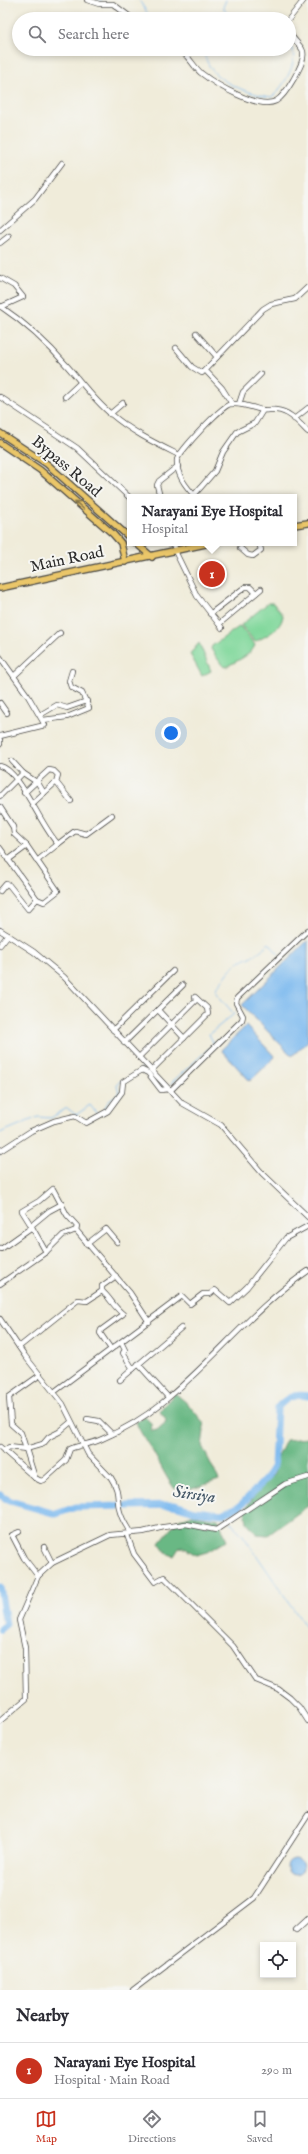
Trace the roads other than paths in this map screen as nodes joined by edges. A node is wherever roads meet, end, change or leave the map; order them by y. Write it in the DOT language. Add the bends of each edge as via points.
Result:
graph roads {
  1 [pos="87,0"];
  2 [pos="304,0"];
  3 [pos="124,12"];
  4 [pos="295,12"];
  5 [pos="296,41"];
  6 [pos="187,56"];
  7 [pos="62,163"];
  8 [pos="0,230"];
  9 [pos="9,236"];
  10 [pos="0,243"];
  11 [pos="0,278"];
  12 [pos="308,288"];
  13 [pos="1,306"];
  14 [pos="196,333"];
  15 [pos="176,348"];
  16 [pos="217,357"];
  17 [pos="206,371"];
  18 [pos="261,374"];
  19 [pos="80,383"];
  20 [pos="65,397"];
  21 [pos="0,398"];
  22 [pos="123,403"];
  23 [pos="232,404"];
  24 [pos="239,404"];
  25 [pos="308,408"];
  26 [pos="264,410"];
  27 [pos="110,414"];
  28 [pos="294,419"];
  29 [pos="0,432"];
  30 [pos="308,432"];
  31 [pos="14,441"];
  32 [pos="0,443"];
  33 [pos="9,448"];
  34 [pos="179,455"];
  35 [pos="178,466"];
  36 [pos="159,494"];
  37 [pos="193,494"];
  38 [pos="197,494"];
  39 [pos="127,495"];
  40 [pos="308,523"];
  41 [pos="114,524"];
  42 [pos="297,525"];
  43 [pos="108,531"];
  44 [pos="127,535"];
  45 [pos="139,546"];
  46 [pos="174,546"];
  47 [pos="197,546"];
  48 [pos="260,546"];
  49 [pos="240,548"];
  50 [pos="176,551"];
  51 [pos="152,557"];
  52 [pos="125,562"];
  53 [pos="0,588"];
  54 [pos="261,589"];
  55 [pos="256,593"];
  56 [pos="210,614"];
  57 [pos="60,633"];
  58 [pos="0,657"];
  59 [pos="72,671"];
  60 [pos="14,676"];
  61 [pos="87,701"];
  62 [pos="0,703"];
  63 [pos="7,713"];
  64 [pos="40,715"];
  65 [pos="44,720"];
  66 [pos="0,736"];
  67 [pos="0,740"];
  68 [pos="0,744"];
  69 [pos="12,761"];
  70 [pos="0,766"];
  71 [pos="23,773"];
  72 [pos="16,780"];
  73 [pos="36,782"];
  74 [pos="56,782"];
  75 [pos="44,792"];
  76 [pos="24,793"];
  77 [pos="0,796"];
  78 [pos="71,801"];
  79 [pos="32,803"];
  80 [pos="0,807"];
  81 [pos="112,815"];
  82 [pos="58,844"];
  83 [pos="27,846"];
  84 [pos="0,848"];
  85 [pos="8,860"];
  86 [pos="38,860"];
  87 [pos="0,891"];
  88 [pos="37,899"];
  89 [pos="0,930"];
  90 [pos="308,930"];
  91 [pos="8,935"];
  92 [pos="0,945"];
  93 [pos="173,971"];
  94 [pos="183,985"];
  95 [pos="158,1010"];
  96 [pos="172,1024"];
  97 [pos="113,1030"];
  98 [pos="184,1038"];
  99 [pos="124,1043"];
  100 [pos="139,1057"];
  101 [pos="152,1070"];
  102 [pos="168,1088"];
  103 [pos="0,1152"];
  104 [pos="62,1204"];
  105 [pos="308,1217"];
  106 [pos="32,1226"];
  107 [pos="308,1226"];
  108 [pos="76,1230"];
  109 [pos="117,1242"];
  110 [pos="87,1244"];
  111 [pos="0,1248"];
  112 [pos="46,1252"];
  113 [pos="308,1271"];
  114 [pos="116,1276"];
  115 [pos="0,1284"];
  116 [pos="102,1291"];
  117 [pos="0,1319"];
  118 [pos="149,1322"];
  119 [pos="181,1328"];
  120 [pos="121,1342"];
  121 [pos="19,1347"];
  122 [pos="111,1349"];
  123 [pos="138,1364"];
  124 [pos="133,1369"];
  125 [pos="40,1375"];
  126 [pos="120,1380"];
  127 [pos="54,1392"];
  128 [pos="168,1397"];
  129 [pos="87,1419"];
  130 [pos="71,1422"];
  131 [pos="112,1434"];
  132 [pos="83,1444"];
  133 [pos="2,1449"];
  134 [pos="26,1449"];
  135 [pos="308,1477"];
  136 [pos="35,1478"];
  137 [pos="19,1532"];
  138 [pos="130,1532"];
  139 [pos="44,1547"];
  140 [pos="52,1563"];
  141 [pos="38,1576"];
  142 [pos="0,1721"];
  143 [pos="308,1721"];
  144 [pos="308,1815"];
  145 [pos="308,1919"];
  146 [pos="296,1930"];
  147 [pos="133,1990"];
  1 -- 3 [label="street" via="99,4 113,4"];
  2 -- 4 [label="street"];
  5 -- 6 [label="street" via="303,50 304,58 285,92 276,101 266,103 252,102 206,76"];
  7 -- 8 [label="street" via="35,199"];
  9 -- 10 [label="street"];
  11 -- 13 [label="street" via="14,286 23,297"];
  12 -- 16 [label="street" via="295,299 267,306"];
  13 -- 19 [label="street" via="56,356"];
  14 -- 16 [label="street"];
  15 -- 17 [label="street" via="199,372"];
  16 -- 17 [label="street"];
  17 -- 23 [label="street" via="222,388"];
  18 -- 24 [label="street" via="243,392"];
  19 -- 20 [label="street"];
  19 -- 27 [label="street"];
  21 -- 39 [label="street" via="77,448"];
  22 -- 27 [label="street"];
  23 -- 24 [label="street"];
  23 -- 34 [label="street" via="226,405 213,416"];
  24 -- 26 [label="street"];
  25 -- 28 [label="street"];
  26 -- 28 [label="street" via="282,410"];
  26 -- 38 [label="street" via="255,423 238,432 223,452 215,471"];
  27 -- 34 [label="street" via="150,442"];
  28 -- 30 [label="street"];
  29 -- 31 [label="main road, Bypass Road"];
  31 -- 33 [label="main road"];
  31 -- 41 [label="main road, Bypass Road" via="47,464"];
  32 -- 33 [label="main road, Bypass Road"];
  43 -- 33 [label="main road, Bypass Road, one-way" via="40,470"];
  34 -- 35 [label="street"];
  35 -- 36 [label="street" via="159,481 157,485"];
  35 -- 37 [label="street" via="184,482"];
  40 -- 42 [label="main road"];
  41 -- 43 [label="main road"];
  41 -- 44 [label="main road, Bypass Road"];
  43 -- 52 [label="main road, Bypass Road" via="120,543"];
  45 -- 51 [label="main road"];
  46 -- 50 [label="street"];
  47 -- 50 [label="main road, Main Road"];
  48 -- 49 [label="street" via="261,550 253,556"];
  50 -- 51 [label="main road, Main Road"];
  50 -- 56 [label="street" via="197,596"];
  51 -- 52 [label="main road, Main Road"];
  52 -- 53 [label="main road, Main Road"];
  54 -- 55 [label="street"];
  55 -- 56 [label="street" via="250,587 244,587"];
  55 -- 56 [label="street" via="220,626"];
  57 -- 60 [label="street"];
  58 -- 60 [label="street"];
  59 -- 61 [label="street" via="71,687 82,693"];
  60 -- 64 [label="street"];
  61 -- 64 [label="street" via="67,708 57,705"];
  61 -- 65 [label="street" via="89,708 86,711"];
  62 -- 63 [label="street"];
  64 -- 65 [label="street"];
  65 -- 66 [label="street" via="43,727"];
  67 -- 68 [label="street"];
  69 -- 71 [label="street"];
  70 -- 72 [label="street" via="6,768"];
  71 -- 72 [label="street"];
  71 -- 73 [label="street"];
  72 -- 76 [label="street"];
  72 -- 77 [label="street"];
  73 -- 74 [label="street" via="52,770 59,777"];
  73 -- 75 [label="street"];
  73 -- 76 [label="street"];
  74 -- 75 [label="street"];
  74 -- 78 [label="street"];
  75 -- 79 [label="street"];
  76 -- 79 [label="street"];
  79 -- 82 [label="street"];
  80 -- 83 [label="street" via="13,827 14,834"];
  81 -- 82 [label="street" via="86,834 75,831"];
  82 -- 86 [label="street"];
  83 -- 85 [label="street"];
  83 -- 86 [label="street"];
  84 -- 85 [label="street"];
  85 -- 88 [label="street"];
  86 -- 88 [label="street" via="58,891 44,902"];
  87 -- 88 [label="street" via="6,884 9,885 28,908"];
  89 -- 91 [label="street"];
  90 -- 102 [label="street" via="237,998 236,1004 243,1016 242,1020"];
  91 -- 92 [label="street"];
  91 -- 97 [label="street" via="64,977"];
  93 -- 97 [label="street"];
  94 -- 95 [label="street"];
  95 -- 96 [label="street"];
  95 -- 99 [label="street"];
  96 -- 98 [label="street"];
  96 -- 98 [label="street" via="196,998 207,1008 208,1014"];
  96 -- 100 [label="street"];
  97 -- 99 [label="street"];
  98 -- 101 [label="street"];
  99 -- 100 [label="street"];
  100 -- 101 [label="street"];
  101 -- 102 [label="street"];
  102 -- 103 [label="street" via="161,1090 148,1073 142,1070 124,1082 122,1092 105,1114 86,1123 75,1116 54,1121 31,1131"];
  102 -- 105 [label="street" via="186,1106 221,1125 262,1173"];
  104 -- 106 [label="street" via="49,1211"];
  104 -- 106 [label="street" via="53,1189 22,1211"];
  104 -- 108 [label="street" via="67,1215 77,1226"];
  106 -- 111 [label="street"];
  106 -- 112 [label="street"];
  107 -- 118 [label="street" via="286,1238 247,1287 230,1303 215,1290 210,1294 206,1292 190,1304 182,1296"];
  108 -- 110 [label="street"];
  108 -- 112 [label="street" via="63,1235"];
  109 -- 110 [label="street" via="106,1229"];
  110 -- 114 [label="street"];
  112 -- 115 [label="street"];
  113 -- 128 [label="street" via="264,1304"];
  114 -- 116 [label="street" via="102,1286"];
  114 -- 118 [label="street"];
  116 -- 121 [label="street" via="87,1302 78,1300"];
  116 -- 122 [label="street" via="123,1314 101,1330 100,1333"];
  117 -- 121 [label="street"];
  118 -- 120 [label="street"];
  119 -- 123 [label="street"];
  120 -- 122 [label="street"];
  120 -- 124 [label="street" via="125,1350 123,1353"];
  121 -- 125 [label="street"];
  122 -- 127 [label="street"];
  123 -- 124 [label="street"];
  123 -- 128 [label="street"];
  124 -- 126 [label="street"];
  125 -- 127 [label="street"];
  125 -- 134 [label="street" via="9,1397 11,1424 21,1433"];
  127 -- 130 [label="street"];
  128 -- 131 [label="street" via="143,1416"];
  129 -- 131 [label="street" via="99,1421"];
  130 -- 132 [label="street"];
  130 -- 134 [label="street" via="49,1437 44,1444"];
  131 -- 132 [label="street" via="101,1440"];
  132 -- 136 [label="street" via="70,1449 66,1460 44,1480"];
  132 -- 138 [label="street" via="94,1462 110,1476 118,1492 120,1515"];
  133 -- 134 [label="street"];
  133 -- 136 [label="street"];
  134 -- 136 [label="street"];
  135 -- 138 [label="street" via="285,1484 216,1530 186,1524"];
  137 -- 141 [label="street" via="12,1535 24,1558"];
  138 -- 140 [label="street" via="103,1537"];
  138 -- 143 [label="street" via="127,1535 134,1554 155,1582 164,1577 168,1579 186,1601 233,1646 256,1680 278,1689 290,1698"];
  139 -- 140 [label="street"];
  140 -- 141 [label="street"];
  141 -- 142 [label="street" via="19,1620 25,1648 26,1699"];
  144 -- 147 [label="street" via="254,1898"];
  145 -- 146 [label="street"];
}
